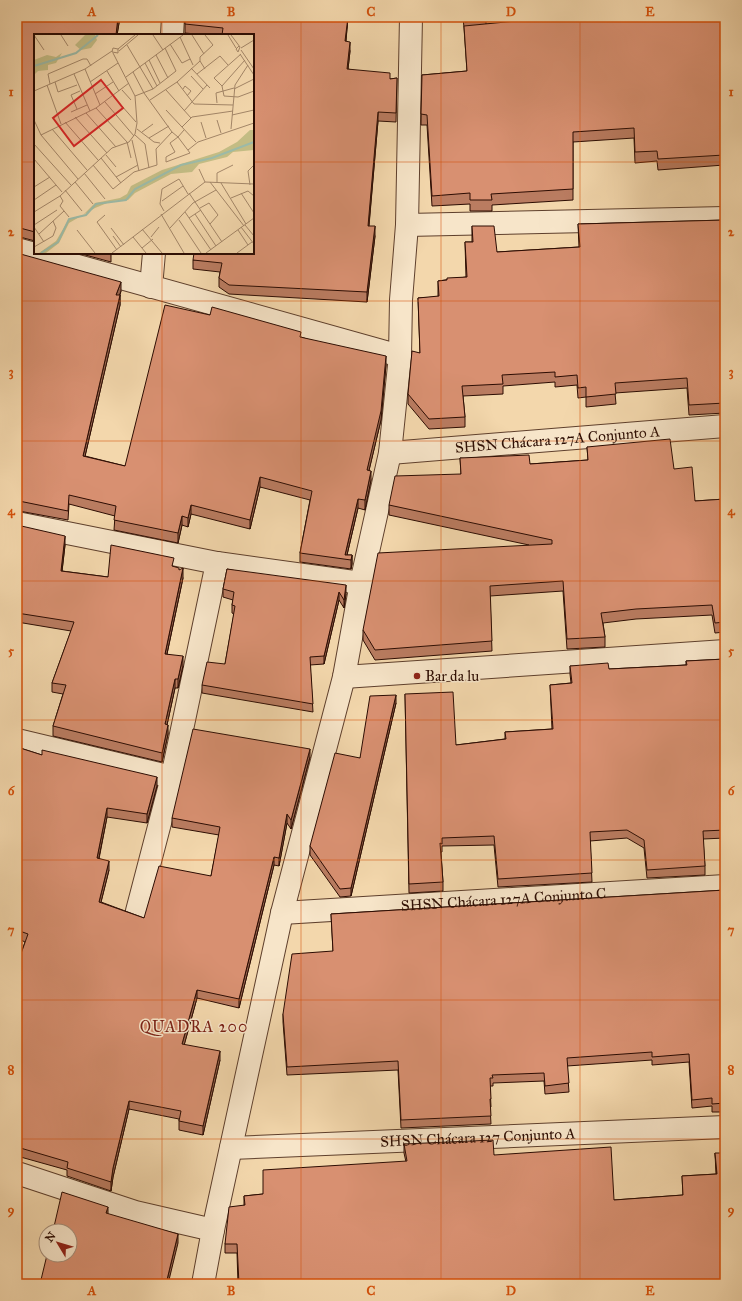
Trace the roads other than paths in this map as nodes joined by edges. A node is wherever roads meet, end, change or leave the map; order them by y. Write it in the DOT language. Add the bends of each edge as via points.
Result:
graph roads {
  1 [pos="173,17"];
  2 [pos="411,17"];
  3 [pos="172,34"];
  4 [pos="725,218"];
  5 [pos="407,225"];
  6 [pos="17,249"];
  7 [pos="34,254"];
  8 [pos="35,254"];
  9 [pos="154,254"];
  10 [pos="151,287"];
  11 [pos="400,356"];
  12 [pos="725,426"];
  13 [pos="390,453"];
  14 [pos="17,523"];
  15 [pos="217,563"];
  16 [pos="361,583"];
  17 [pos="725,651"];
  18 [pos="344,678"];
  19 [pos="17,740"];
  20 [pos="172,777"];
  21 [pos="725,886"];
  22 [pos="137,911"];
  23 [pos="282,913"];
  24 [pos="725,1127"];
  25 [pos="230,1148"];
  26 [pos="17,1174"];
  27 [pos="213,1230"];
  28 [pos="203,1284"];
  1 -- 3 [label="street"];
  2 -- 5 [label="street"];
  4 -- 5 [label="street"];
  5 -- 11 [label="street"];
  6 -- 7 [label="street"];
  8 -- 10 [label="street"];
  9 -- 10 [label="street"];
  10 -- 11 [label="street"];
  11 -- 13 [label="street"];
  12 -- 13 [label="street, SHSN Chácara 127A Conjunto A"];
  13 -- 16 [label="street"];
  14 -- 15 [label="street"];
  15 -- 16 [label="street"];
  15 -- 20 [label="street"];
  16 -- 18 [label="street"];
  17 -- 18 [label="street"];
  18 -- 23 [label="street"];
  19 -- 20 [label="street"];
  20 -- 22 [label="street"];
  21 -- 23 [label="street, SHSN Chácara 127A Conjunto C"];
  23 -- 25 [label="street"];
  24 -- 25 [label="street, SHSN Chácara 127 Conjunto A"];
  25 -- 27 [label="street"];
  26 -- 27 [label="street" via="135,1212"];
  27 -- 28 [label="street"];
}
